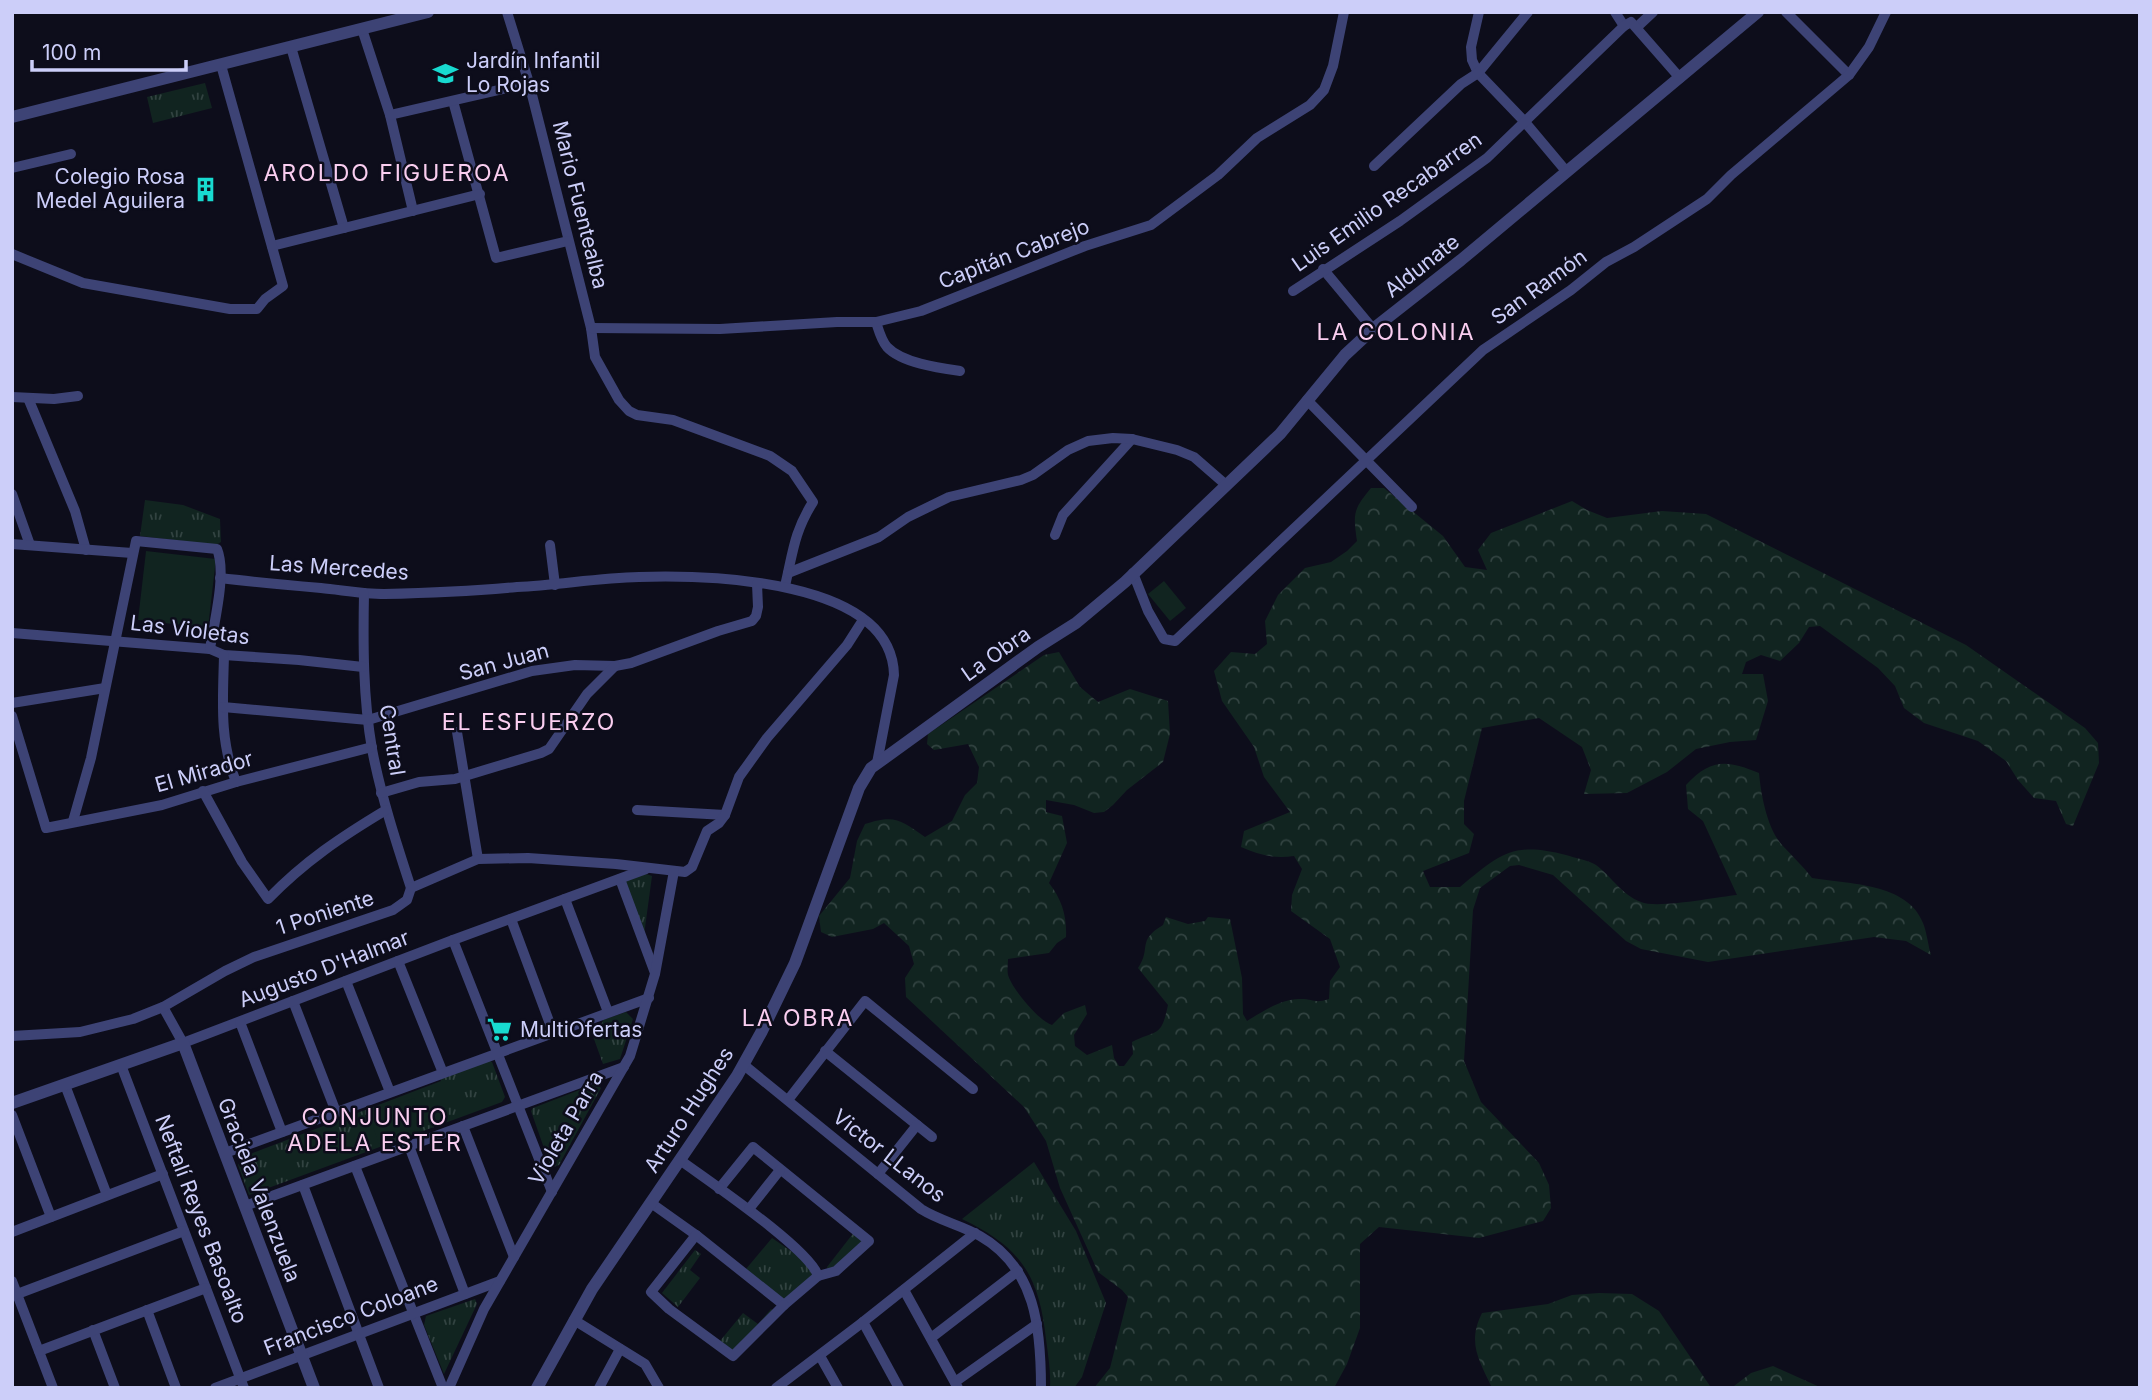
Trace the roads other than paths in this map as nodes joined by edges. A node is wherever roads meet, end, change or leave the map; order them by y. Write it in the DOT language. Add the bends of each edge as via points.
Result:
graph roads {
  1 [pos="428,12"];
  2 [pos="507,12"];
  3 [pos="1344,12"];
  4 [pos="1479,12"];
  5 [pos="1528,12"];
  6 [pos="1615,12"];
  7 [pos="1653,12"];
  8 [pos="1758,12"];
  9 [pos="1786,12"];
  10 [pos="1886,12"];
  11 [pos="1624,26"];
  12 [pos="1637,27"];
  13 [pos="362,29"];
  14 [pos="291,47"];
  15 [pos="221,65"];
  16 [pos="1478,74"];
  17 [pos="1849,75"];
  18 [pos="1680,78"];
  19 [pos="529,83"];
  20 [pos="453,101"];
  21 [pos="390,115"];
  22 [pos="12,117"];
  23 [pos="1524,121"];
  24 [pos="71,154"];
  25 [pos="1374,166"];
  26 [pos="12,167"];
  27 [pos="1566,172"];
  28 [pos="480,194"];
  29 [pos="413,211"];
  30 [pos="344,228"];
  31 [pos="568,241"];
  32 [pos="272,246"];
  33 [pos="12,254"];
  34 [pos="1323,269"];
  35 [pos="1293,291"];
  36 [pos="876,322"];
  37 [pos="591,328"];
  38 [pos="1373,329"];
  39 [pos="960,371"];
  40 [pos="12,397"];
  41 [pos="78,397"];
  42 [pos="28,398"];
  43 [pos="1307,400"];
  44 [pos="1132,439"];
  45 [pos="1366,461"];
  46 [pos="1225,484"];
  47 [pos="12,494"];
  48 [pos="1412,507"];
  49 [pos="1055,535"];
  50 [pos="12,544"];
  51 [pos="30,545"];
  52 [pos="550,545"];
  53 [pos="86,550"];
  54 [pos="132,553"];
  55 [pos="788,573"];
  56 [pos="1133,573"];
  57 [pos="220,578"];
  58 [pos="757,584"];
  59 [pos="555,585"];
  60 [pos="785,586"];
  61 [pos="364,593"];
  62 [pos="863,620"];
  63 [pos="12,633"];
  64 [pos="114,639"];
  65 [pos="210,649"];
  66 [pos="224,655"];
  67 [pos="615,666"];
  68 [pos="363,667"];
  69 [pos="105,688"];
  70 [pos="12,703"];
  71 [pos="223,707"];
  72 [pos="12,716"];
  73 [pos="368,720"];
  74 [pos="457,732"];
  75 [pos="372,747"];
  76 [pos="877,763"];
  77 [pos="464,775"];
  78 [pos="236,782"];
  79 [pos="204,791"];
  80 [pos="382,793"];
  81 [pos="386,810"];
  82 [pos="637,810"];
  83 [pos="706,813"];
  84 [pos="724,815"];
  85 [pos="73,821"];
  86 [pos="706,831"];
  87 [pos="478,859"];
  88 [pos="648,869"];
  89 [pos="674,871"];
  90 [pos="620,879"];
  91 [pos="411,888"];
  92 [pos="565,899"];
  93 [pos="511,919"];
  94 [pos="453,940"];
  95 [pos="398,961"];
  96 [pos="655,974"];
  97 [pos="346,981"];
  98 [pos="649,998"];
  99 [pos="293,1001"];
  100 [pos="163,1007"];
  101 [pos="608,1012"];
  102 [pos="240,1022"];
  103 [pos="553,1032"];
  104 [pos="12,1036"];
  105 [pos="183,1043"];
  106 [pos="825,1051"];
  107 [pos="497,1053"];
  108 [pos="121,1065"];
  109 [pos="744,1065"];
  110 [pos="624,1067"];
  111 [pos="443,1073"];
  112 [pos="65,1085"];
  113 [pos="973,1089"];
  114 [pos="390,1092"];
  115 [pos="788,1100"];
  116 [pos="12,1103"];
  117 [pos="518,1106"];
  118 [pos="336,1112"];
  119 [pos="12,1115"];
  120 [pos="917,1125"];
  121 [pos="463,1126"];
  122 [pos="282,1132"];
  123 [pos="932,1137"];
  124 [pos="409,1146"];
  125 [pos="225,1153"];
  126 [pos="680,1160"];
  127 [pos="355,1166"];
  128 [pos="780,1170"];
  129 [pos="163,1174"];
  130 [pos="878,1174"];
  131 [pos="303,1185"];
  132 [pos="719,1189"];
  133 [pos="551,1192"];
  134 [pos="107,1195"];
  135 [pos="650,1203"];
  136 [pos="245,1206"];
  137 [pos="749,1209"];
  138 [pos="51,1217"];
  139 [pos="184,1231"];
  140 [pos="12,1232"];
  141 [pos="975,1233"];
  142 [pos="696,1235"];
  143 [pos="514,1257"];
  144 [pos="1018,1271"];
  145 [pos="818,1276"];
  146 [pos="12,1281"];
  147 [pos="500,1281"];
  148 [pos="206,1288"];
  149 [pos="904,1290"];
  150 [pos="465,1294"];
  151 [pos="15,1295"];
  152 [pos="784,1305"];
  153 [pos="147,1310"];
  154 [pos="413,1313"];
  155 [pos="574,1320"];
  156 [pos="863,1322"];
  157 [pos="1037,1324"];
  158 [pos="93,1330"];
  159 [pos="359,1334"];
  160 [pos="931,1338"];
  161 [pos="620,1349"];
  162 [pos="38,1351"];
  163 [pos="301,1355"];
  164 [pos="820,1356"];
  165 [pos="242,1383"];
  166 [pos="957,1385"];
  167 [pos="778,1387"];
  168 [pos="52,1388"];
  169 [pos="115,1388"];
  170 [pos="176,1388"];
  171 [pos="215,1388"];
  172 [pos="314,1388"];
  173 [pos="379,1388"];
  174 [pos="443,1388"];
  175 [pos="449,1388"];
  176 [pos="537,1388"];
  177 [pos="599,1388"];
  178 [pos="659,1388"];
  179 [pos="838,1388"];
  180 [pos="900,1388"];
  181 [pos="1041,1388"];
  1 -- 13 [label="street"];
  2 -- 19 [label="street, Mario Fuentealba"];
  3 -- 36 [label="street, Capitán Cabrejo" via="1324,90 1151,225 921,311"];
  4 -- 16 [label="street" via="1471,47"];
  5 -- 16 [label="street"];
  6 -- 11 [label="street"];
  7 -- 12 [label="street"];
  8 -- 18 [label="street, Aldunate"];
  9 -- 17 [label="street"];
  10 -- 17 [label="street, San Ramón"];
  11 -- 12 [label="street" via="1631,22"];
  11 -- 23 [label="street, Luis Emilio Recabarren"];
  12 -- 18 [label="street"];
  13 -- 14 [label="street"];
  13 -- 21 [label="street"];
  14 -- 15 [label="street"];
  14 -- 30 [label="street"];
  15 -- 22 [label="street"];
  15 -- 32 [label="street"];
  16 -- 23 [label="street"];
  16 -- 25 [label="street" via="1461,84"];
  17 -- 45 [label="street, San Ramón" via="1707,199 1606,262 1483,350"];
  18 -- 27 [label="street, Aldunate"];
  19 -- 20 [label="street"];
  19 -- 31 [label="street, Mario Fuentealba"];
  20 -- 21 [label="street"];
  20 -- 28 [label="street"];
  21 -- 29 [label="street"];
  23 -- 27 [label="street"];
  23 -- 34 [label="street, Luis Emilio Recabarren" via="1487,158"];
  24 -- 26 [label="street"];
  27 -- 38 [label="street, Aldunate"];
  28 -- 29 [label="street"];
  28 -- 31 [label="street" via="496,258"];
  29 -- 30 [label="street"];
  30 -- 32 [label="street"];
  31 -- 37 [label="street, Mario Fuentealba"];
  32 -- 33 [label="street" via="282,286 257,309 230,309 83,283"];
  34 -- 35 [label="street, Luis Emilio Recabarren"];
  34 -- 38 [label="street"];
  36 -- 37 [label="street, Capitán Cabrejo" via="720,329"];
  36 -- 39 [label="street" via="889,349 914,362"];
  37 -- 55 [label="street, Mario Fuentealba" via="595,357 629,411 673,420 770,456 792,471 813,502 791,549"];
  38 -- 43 [label="street, Aldunate"];
  40 -- 42 [label="street"];
  41 -- 42 [label="street"];
  42 -- 53 [label="street" via="75,511"];
  43 -- 45 [label="street"];
  43 -- 46 [label="street, Aldunate" via="1280,434"];
  44 -- 46 [label="street" via="1194,457"];
  44 -- 49 [label="street" via="1063,514"];
  44 -- 55 [label="street" via="1099,439 1077,445 1033,475 949,496 879,537"];
  45 -- 48 [label="street"];
  45 -- 56 [label="street, San Ramón" via="1175,641 1164,639"];
  46 -- 56 [label="street, Aldunate"];
  47 -- 51 [label="street"];
  50 -- 51 [label="street"];
  51 -- 53 [label="street"];
  52 -- 59 [label="street"];
  53 -- 54 [label="street"];
  54 -- 57 [label="street" via="136,541 217,549"];
  54 -- 64 [label="street"];
  55 -- 60 [label="street"];
  56 -- 76 [label="street, La Obra" via="1076,624"];
  57 -- 61 [label="street, Las Mercedes"];
  57 -- 65 [label="street"];
  58 -- 59 [label="street, Las Mercedes" via="638,577"];
  58 -- 60 [label="street, Las Mercedes"];
  58 -- 67 [label="street, San Juan" via="758,607 752,621"];
  59 -- 61 [label="street, Las Mercedes"];
  60 -- 62 [label="street, Las Mercedes" via="838,605"];
  61 -- 68 [label="street, Central"];
  62 -- 76 [label="street, Las Mercedes" via="886,643 893,662"];
  62 -- 84 [label="street" via="841,654 739,777"];
  63 -- 64 [label="street, Las Violetas"];
  64 -- 65 [label="street, Las Violetas"];
  64 -- 69 [label="street"];
  65 -- 66 [label="street, Las Violetas"];
  66 -- 68 [label="street, Las Violetas"];
  66 -- 71 [label="street"];
  67 -- 73 [label="street, San Juan" via="532,671"];
  67 -- 77 [label="street" via="587,694 549,748"];
  68 -- 73 [label="street, Central"];
  69 -- 70 [label="street"];
  69 -- 85 [label="street"];
  71 -- 73 [label="street, San Juan"];
  71 -- 78 [label="street" via="224,747"];
  72 -- 85 [label="street, El Mirador" via="46,828"];
  73 -- 75 [label="street, Central"];
  74 -- 77 [label="street"];
  75 -- 78 [label="street, El Mirador"];
  75 -- 80 [label="street, Central"];
  76 -- 109 [label="street, Arturo Hughes" via="862,781 795,963"];
  77 -- 80 [label="street"];
  77 -- 87 [label="street"];
  78 -- 79 [label="street, El Mirador"];
  79 -- 81 [label="street" via="242,862 268,899 335,840"];
  79 -- 85 [label="street, El Mirador" via="162,805"];
  80 -- 81 [label="street, Central"];
  81 -- 91 [label="street, Central"];
  82 -- 83 [label="street"];
  83 -- 84 [label="street"];
  83 -- 86 [label="street"];
  84 -- 86 [label="street"];
  86 -- 89 [label="street" via="692,867"];
  87 -- 88 [label="street, 1 Poniente" via="528,858"];
  87 -- 91 [label="street, 1 Poniente"];
  88 -- 89 [label="street, 1 Poniente"];
  88 -- 90 [label="street, Augusto D'Halmar"];
  89 -- 96 [label="street, Violeta Parra"];
  90 -- 92 [label="street, Augusto D'Halmar"];
  90 -- 96 [label="street"];
  91 -- 100 [label="street, 1 Poniente" via="407,900 393,910 254,957"];
  92 -- 93 [label="street, Augusto D'Halmar"];
  92 -- 101 [label="street"];
  93 -- 94 [label="street, Augusto D'Halmar"];
  93 -- 103 [label="street"];
  94 -- 95 [label="street, Augusto D'Halmar"];
  94 -- 107 [label="street"];
  95 -- 97 [label="street, Augusto D'Halmar"];
  95 -- 111 [label="street"];
  96 -- 98 [label="street, Violeta Parra"];
  97 -- 99 [label="street, Augusto D'Halmar"];
  97 -- 114 [label="street"];
  98 -- 101 [label="street"];
  98 -- 110 [label="street, Violeta Parra"];
  99 -- 102 [label="street, Augusto D'Halmar"];
  99 -- 118 [label="street"];
  100 -- 104 [label="street, 1 Poniente" via="97,1029"];
  100 -- 105 [label="street, Graciela Valenzuela"];
  101 -- 103 [label="street"];
  102 -- 105 [label="street, Augusto D'Halmar"];
  102 -- 122 [label="street"];
  103 -- 107 [label="street"];
  105 -- 108 [label="street, Augusto D'Halmar"];
  105 -- 125 [label="street, Graciela Valenzuela"];
  106 -- 113 [label="street" via="865,1001"];
  106 -- 115 [label="street"];
  106 -- 120 [label="street"];
  107 -- 111 [label="street"];
  107 -- 117 [label="street"];
  108 -- 112 [label="street, Augusto D'Halmar"];
  108 -- 129 [label="street, Neftalí Reyes Basoalto"];
  109 -- 115 [label="street, Victor LLanos"];
  109 -- 126 [label="street, Arturo Hughes"];
  110 -- 117 [label="street"];
  110 -- 133 [label="street, Violeta Parra"];
  111 -- 114 [label="street"];
  112 -- 116 [label="street, Augusto D'Halmar"];
  112 -- 134 [label="street"];
  114 -- 118 [label="street"];
  115 -- 130 [label="street, Victor LLanos"];
  117 -- 121 [label="street"];
  117 -- 133 [label="street"];
  118 -- 122 [label="street"];
  119 -- 138 [label="street"];
  120 -- 123 [label="street"];
  120 -- 130 [label="street"];
  121 -- 124 [label="street"];
  121 -- 143 [label="street"];
  122 -- 125 [label="street"];
  124 -- 127 [label="street"];
  124 -- 150 [label="street"];
  125 -- 136 [label="street, Graciela Valenzuela"];
  126 -- 132 [label="street"];
  126 -- 135 [label="street, Arturo Hughes"];
  127 -- 131 [label="street"];
  127 -- 154 [label="street"];
  128 -- 132 [label="street" via="753,1147"];
  128 -- 137 [label="street"];
  128 -- 145 [label="street" via="869,1241 836,1271"];
  129 -- 134 [label="street"];
  129 -- 139 [label="street, Neftalí Reyes Basoalto"];
  130 -- 141 [label="street, Victor LLanos" via="928,1213"];
  131 -- 136 [label="street"];
  131 -- 159 [label="street"];
  132 -- 137 [label="street"];
  133 -- 143 [label="street, Violeta Parra"];
  134 -- 138 [label="street"];
  135 -- 142 [label="street"];
  135 -- 155 [label="street, Arturo Hughes"];
  136 -- 163 [label="street, Graciela Valenzuela"];
  137 -- 145 [label="street" via="812,1263"];
  138 -- 140 [label="street"];
  139 -- 148 [label="street, Neftalí Reyes Basoalto"];
  139 -- 151 [label="street"];
  141 -- 144 [label="street, Victor LLanos" via="994,1245"];
  141 -- 149 [label="street"];
  142 -- 152 [label="street"];
  142 -- 152 [label="street" via="651,1292 669,1309 733,1356"];
  143 -- 147 [label="street, Violeta Parra"];
  144 -- 157 [label="street, Victor LLanos" via="1031,1296"];
  144 -- 160 [label="street"];
  145 -- 152 [label="street"];
  146 -- 151 [label="street"];
  147 -- 150 [label="street, Francisco Coloane"];
  147 -- 175 [label="street, Violeta Parra"];
  148 -- 153 [label="street"];
  148 -- 165 [label="street, Neftalí Reyes Basoalto"];
  149 -- 156 [label="street"];
  149 -- 160 [label="street"];
  150 -- 154 [label="street, Francisco Coloane"];
  151 -- 162 [label="street"];
  153 -- 158 [label="street"];
  153 -- 170 [label="street"];
  154 -- 159 [label="street, Francisco Coloane"];
  154 -- 174 [label="street"];
  155 -- 161 [label="street"];
  155 -- 176 [label="street, Arturo Hughes"];
  156 -- 164 [label="street"];
  156 -- 180 [label="street"];
  157 -- 166 [label="street"];
  157 -- 181 [label="street, Victor LLanos"];
  158 -- 162 [label="street"];
  158 -- 169 [label="street"];
  159 -- 163 [label="street, Francisco Coloane"];
  159 -- 173 [label="street"];
  160 -- 166 [label="street"];
  161 -- 177 [label="street"];
  161 -- 178 [label="street" via="645,1364"];
  162 -- 168 [label="street"];
  163 -- 165 [label="street, Francisco Coloane"];
  163 -- 172 [label="street, Graciela Valenzuela"];
  164 -- 167 [label="street"];
  164 -- 179 [label="street"];
  165 -- 171 [label="street, Francisco Coloane"];
}
